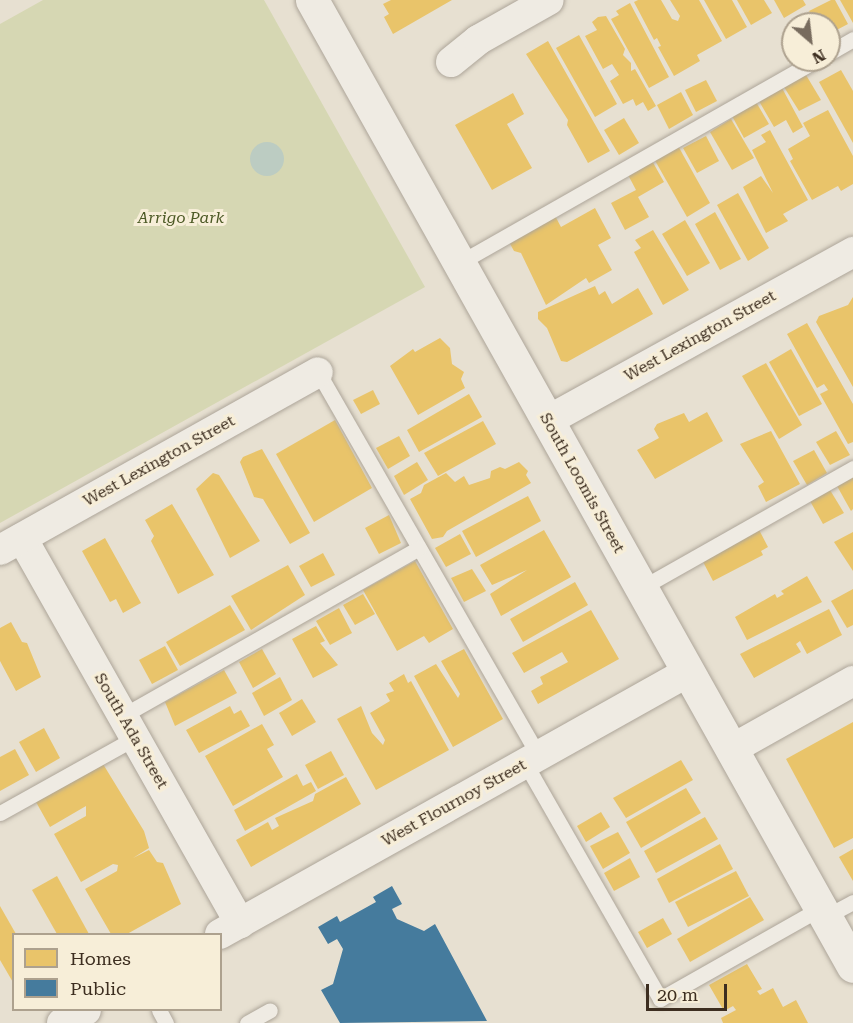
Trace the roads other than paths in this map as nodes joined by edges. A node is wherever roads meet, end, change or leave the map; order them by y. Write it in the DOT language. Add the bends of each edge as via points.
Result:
graph roads {
  1 [pos="312,0"];
  2 [pos="546,1"];
  3 [pos="450,62"];
  4 [pos="796,72"];
  5 [pos="853,252"];
  6 [pos="459,263"];
  7 [pos="318,372"];
  8 [pos="547,421"];
  9 [pos="853,468"];
  10 [pos="11,544"];
  11 [pos="420,548"];
  12 [pos="641,588"];
  13 [pos="688,672"];
  14 [pos="853,681"];
  15 [pos="128,727"];
  16 [pos="732,748"];
  17 [pos="531,759"];
  18 [pos="0,813"];
  19 [pos="833,909"];
  20 [pos="230,929"];
  21 [pos="853,966"];
  22 [pos="270,1010"];
  23 [pos="84,1011"];
  24 [pos="62,1023"];
  25 [pos="247,1023"];
  1 -- 6 [label="street, South Loomis Street"];
  2 -- 3 [label="street" via="478,40"];
  4 -- 6 [label="lane"];
  5 -- 8 [label="street, West Lexington Street"];
  6 -- 8 [label="street, South Loomis Street"];
  7 -- 10 [label="street, West Lexington Street"];
  7 -- 11 [label="lane"];
  8 -- 12 [label="street, South Loomis Street"];
  9 -- 12 [label="lane"];
  10 -- 15 [label="street, South Ada Street"];
  11 -- 15 [label="lane"];
  11 -- 17 [label="lane"];
  12 -- 13 [label="street, South Loomis Street"];
  13 -- 16 [label="street, South Loomis Street"];
  13 -- 17 [label="street, West Flournoy Street"];
  14 -- 16 [label="street"];
  15 -- 18 [label="lane"];
  15 -- 20 [label="street, South Ada Street"];
  16 -- 19 [label="street, South Loomis Street"];
  17 -- 19 [label="lane" via="660,999"];
  17 -- 20 [label="street, West Flournoy Street"];
  19 -- 21 [label="street, South Loomis Street"];
  22 -- 25 [label="lane"];
  23 -- 24 [label="street"];
}
